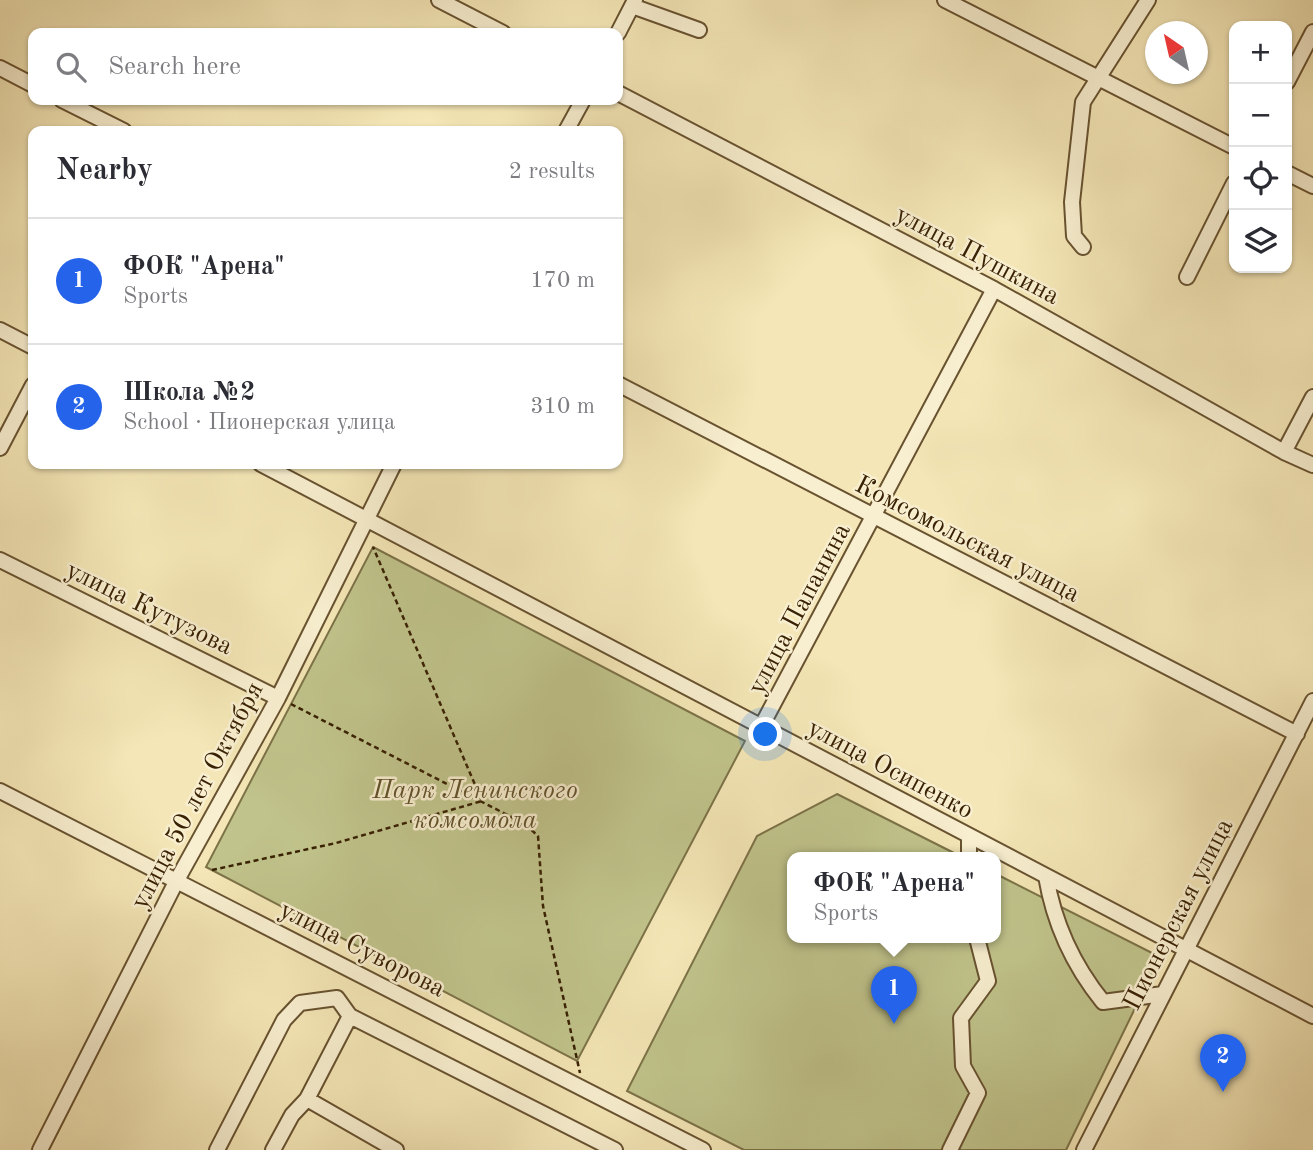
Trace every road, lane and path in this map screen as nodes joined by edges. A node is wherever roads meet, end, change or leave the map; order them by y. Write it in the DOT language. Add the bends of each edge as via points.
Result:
graph roads {
  1 [pos="439,0"];
  2 [pos="944,0"];
  3 [pos="1148,0"];
  4 [pos="634,3"];
  5 [pos="493,28"];
  6 [pos="621,28"];
  7 [pos="699,30"];
  8 [pos="1313,32"];
  9 [pos="0,68"];
  10 [pos="1292,72"];
  11 [pos="1095,78"];
  12 [pos="28,82"];
  13 [pos="623,96"];
  14 [pos="72,105"];
  15 [pos="580,105"];
  16 [pos="114,126"];
  17 [pos="569,126"];
  18 [pos="1229,144"];
  19 [pos="1292,176"];
  20 [pos="1313,186"];
  21 [pos="1229,193"];
  22 [pos="1083,247"];
  23 [pos="1187,277"];
  24 [pos="995,289"];
  25 [pos="0,330"];
  26 [pos="28,344"];
  27 [pos="623,387"];
  28 [pos="28,395"];
  29 [pos="1313,397"];
  30 [pos="0,448"];
  31 [pos="1284,452"];
  32 [pos="1313,465"];
  33 [pos="271,469"];
  34 [pos="392,469"];
  35 [pos="367,518"];
  36 [pos="875,518"];
  37 [pos="373,547"];
  38 [pos="0,560"];
  39 [pos="284,701"];
  40 [pos="1313,701"];
  41 [pos="761,727"];
  42 [pos="1297,734"];
  43 [pos="0,791"];
  44 [pos="482,801"];
  45 [pos="969,836"];
  46 [pos="969,852"];
  47 [pos="999,852"];
  48 [pos="1001,853"];
  49 [pos="212,870"];
  50 [pos="1045,876"];
  51 [pos="177,880"];
  52 [pos="978,943"];
  53 [pos="1186,950"];
  54 [pos="1163,994"];
  55 [pos="350,1016"];
  56 [pos="1313,1016"];
  57 [pos="583,1088"];
  58 [pos="307,1099"];
  59 [pos="40,1150"];
  60 [pos="217,1150"];
  61 [pos="273,1150"];
  62 [pos="396,1150"];
  63 [pos="615,1150"];
  64 [pos="703,1150"];
  65 [pos="950,1150"];
  66 [pos="1084,1150"];
  1 -- 5 [label="street"];
  2 -- 11 [label="street"];
  3 -- 11 [label="street"];
  4 -- 6 [label="street"];
  4 -- 7 [label="street"];
  8 -- 10 [label="street"];
  9 -- 12 [label="street"];
  11 -- 18 [label="street"];
  11 -- 22 [label="street" via="1083,102 1072,202 1074,236"];
  13 -- 24 [label="street, улица Пушкина"];
  14 -- 16 [label="street"];
  15 -- 17 [label="street"];
  19 -- 20 [label="street"];
  21 -- 23 [label="street"];
  24 -- 31 [label="street, улица Пушкина"];
  24 -- 36 [label="street, улица Папанина"];
  25 -- 26 [label="street"];
  27 -- 36 [label="street, Комсомольская улица"];
  28 -- 30 [label="street"];
  29 -- 31 [label="street"];
  31 -- 32 [label="street, улица Пушкина"];
  33 -- 35 [label="street, улица Осипенко"];
  34 -- 35 [label="street, улица 50 лет Октября"];
  35 -- 39 [label="street, улица 50 лет Октября"];
  35 -- 41 [label="street, улица Осипенко"];
  36 -- 41 [label="street, улица Папанина"];
  36 -- 42 [label="street, Комсомольская улица"];
  37 -- 44 [label="path"];
  38 -- 39 [label="street, улица Кутузова"];
  39 -- 44 [label="path"];
  39 -- 51 [label="street, улица 50 лет Октября"];
  40 -- 42 [label="street, Пионерская улица"];
  41 -- 45 [label="street, улица Осипенко"];
  42 -- 53 [label="street, Пионерская улица"];
  43 -- 51 [label="street, улица Суворова"];
  44 -- 49 [label="path" via="336,843"];
  44 -- 57 [label="path" via="538,836 543,906"];
  45 -- 46 [label="street"];
  45 -- 47 [label="street, улица Осипенко"];
  48 -- 50 [label="street, улица Осипенко"];
  50 -- 53 [label="street, улица Осипенко"];
  50 -- 54 [label="street" via="1051,909 1079,972 1103,1002"];
  51 -- 57 [label="street, улица Суворова"];
  51 -- 59 [label="street, улица 50 лет Октября"];
  52 -- 65 [label="street" via="988,981 961,1017 963,1066 978,1093"];
  53 -- 54 [label="street, Пионерская улица"];
  53 -- 56 [label="street, улица Осипенко"];
  54 -- 66 [label="street, Пионерская улица"];
  55 -- 58 [label="street"];
  55 -- 60 [label="street" via="337,998 300,1003 284,1020"];
  55 -- 63 [label="street"];
  57 -- 64 [label="street, улица Суворова"];
  58 -- 61 [label="street" via="292,1115"];
  58 -- 62 [label="street"];
}
